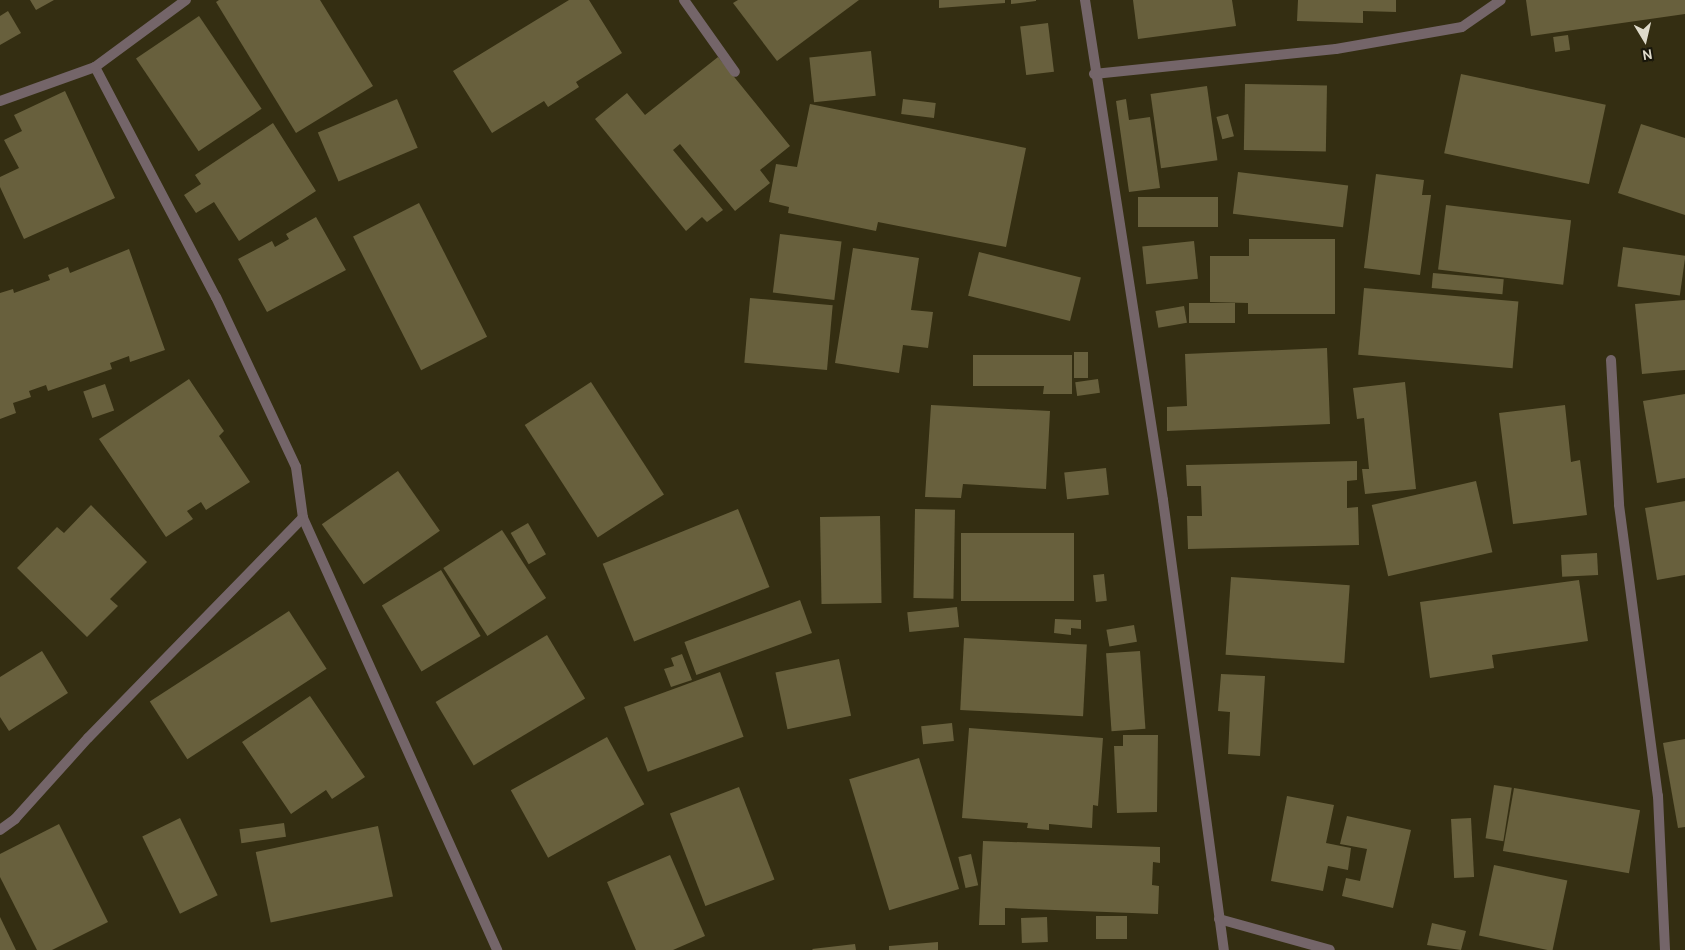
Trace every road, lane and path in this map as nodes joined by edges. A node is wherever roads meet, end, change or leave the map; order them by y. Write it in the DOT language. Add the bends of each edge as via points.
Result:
graph roads {
  1 [pos="186,0"];
  2 [pos="684,0"];
  3 [pos="1085,0"];
  4 [pos="1501,0"];
  5 [pos="95,67"];
  6 [pos="735,72"];
  7 [pos="1094,74"];
  8 [pos="0,101"];
  9 [pos="1611,360"];
  10 [pos="303,518"];
  11 [pos="0,830"];
  12 [pos="1219,919"];
  13 [pos="496,950"];
  14 [pos="1224,950"];
  15 [pos="1330,950"];
  16 [pos="1665,950"];
  1 -- 5 [label="street"];
  2 -- 6 [label="street"];
  3 -- 7 [label="street"];
  4 -- 7 [label="street" via="1462,27 1336,49"];
  5 -- 8 [label="street"];
  5 -- 10 [label="street" via="216,298 296,467"];
  7 -- 12 [label="street" via="1163,500"];
  9 -- 16 [label="street" via="1619,505 1658,796"];
  10 -- 11 [label="street" via="88,738 15,819"];
  10 -- 13 [label="street"];
  12 -- 14 [label="street"];
  12 -- 15 [label="street"];
}
